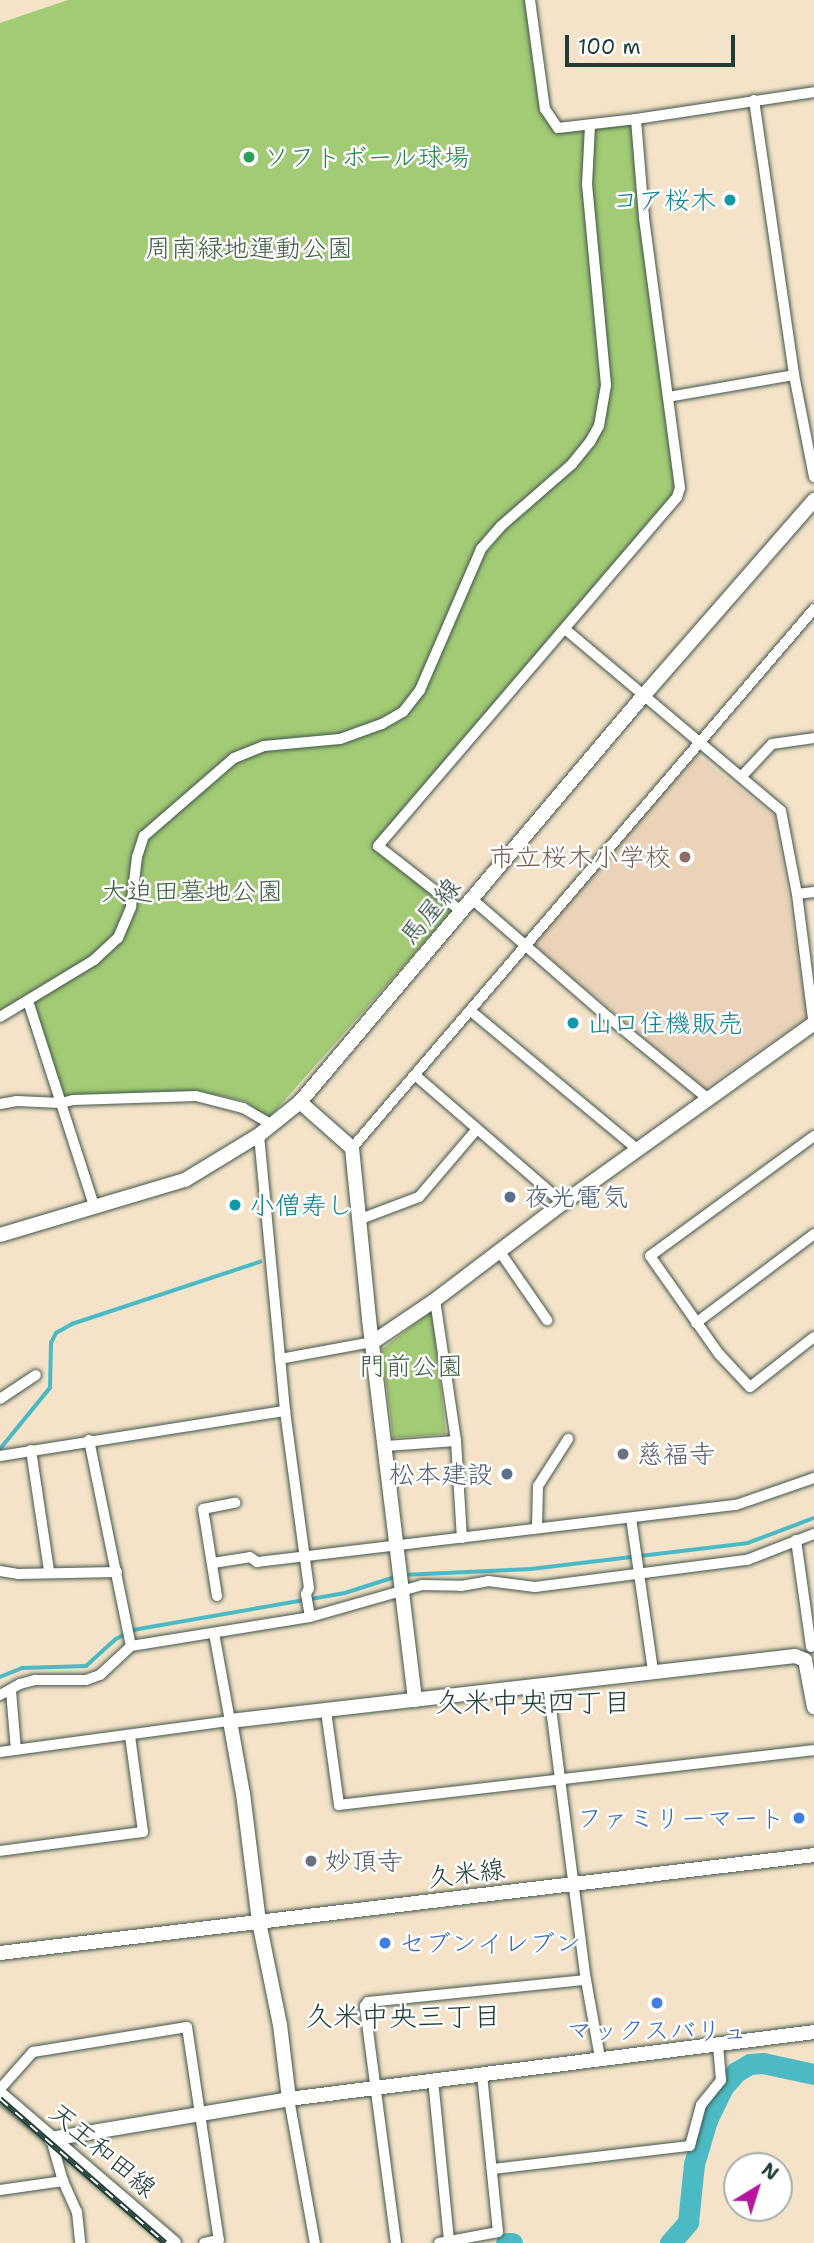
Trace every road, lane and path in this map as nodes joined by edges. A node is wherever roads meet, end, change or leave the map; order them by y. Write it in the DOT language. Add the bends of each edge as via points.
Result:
graph roads {
  1 [pos="530,0"];
  2 [pos="814,92"];
  3 [pos="754,100"];
  4 [pos="636,119"];
  5 [pos="590,125"];
  6 [pos="794,375"];
  7 [pos="668,397"];
  8 [pos="814,477"];
  9 [pos="814,500"];
  10 [pos="814,609"];
  11 [pos="565,629"];
  12 [pos="644,695"];
  13 [pos="814,738"];
  14 [pos="699,741"];
  15 [pos="742,776"];
  16 [pos="814,892"];
  17 [pos="797,894"];
  18 [pos="472,899"];
  19 [pos="461,911"];
  20 [pos="526,946"];
  21 [pos="28,1001"];
  22 [pos="472,1012"];
  23 [pos="0,1017"];
  24 [pos="814,1025"];
  25 [pos="415,1075"];
  26 [pos="707,1098"];
  27 [pos="300,1102"];
  28 [pos="61,1103"];
  29 [pos="0,1104"];
  30 [pos="272,1125"];
  31 [pos="477,1129"];
  32 [pos="259,1135"];
  33 [pos="814,1136"];
  34 [pos="352,1148"];
  35 [pos="638,1150"];
  36 [pos="563,1203"];
  37 [pos="95,1208"];
  38 [pos="358,1220"];
  39 [pos="0,1234"];
  40 [pos="814,1234"];
  41 [pos="500,1252"];
  42 [pos="435,1300"];
  43 [pos="547,1320"];
  44 [pos="696,1323"];
  45 [pos="814,1337"];
  46 [pos="373,1342"];
  47 [pos="280,1359"];
  48 [pos="36,1375"];
  49 [pos="0,1399"];
  50 [pos="285,1411"];
  51 [pos="568,1439"];
  52 [pos="89,1440"];
  53 [pos="456,1441"];
  54 [pos="386,1446"];
  55 [pos="31,1450"];
  56 [pos="0,1456"];
  57 [pos="814,1478"];
  58 [pos="235,1503"];
  59 [pos="631,1518"];
  60 [pos="537,1527"];
  61 [pos="814,1534"];
  62 [pos="462,1538"];
  63 [pos="796,1540"];
  64 [pos="397,1545"];
  65 [pos="303,1554"];
  66 [pos="213,1563"];
  67 [pos="0,1571"];
  68 [pos="50,1571"];
  69 [pos="117,1572"];
  70 [pos="640,1573"];
  71 [pos="404,1588"];
  72 [pos="217,1596"];
  73 [pos="310,1617"];
  74 [pos="214,1633"];
  75 [pos="131,1646"];
  76 [pos="811,1647"];
  77 [pos="653,1671"];
  78 [pos="548,1685"];
  79 [pos="6,1693"];
  80 [pos="415,1700"];
  81 [pos="814,1707"];
  82 [pos="326,1711"];
  83 [pos="230,1721"];
  84 [pos="130,1736"];
  85 [pos="16,1750"];
  86 [pos="814,1750"];
  87 [pos="0,1752"];
  88 [pos="560,1781"];
  89 [pos="0,1851"];
  90 [pos="814,1855"];
  91 [pos="573,1884"];
  92 [pos="259,1922"];
  93 [pos="0,1953"];
  94 [pos="586,1980"];
  95 [pos="814,2032"];
  96 [pos="718,2045"];
  97 [pos="600,2058"];
  98 [pos="482,2075"];
  99 [pos="433,2080"];
  100 [pos="378,2088"];
  101 [pos="0,2089"];
  102 [pos="0,2094"];
  103 [pos="289,2099"];
  104 [pos="199,2115"];
  105 [pos="51,2139"];
  106 [pos="493,2169"];
  107 [pos="63,2181"];
  108 [pos="0,2190"];
  109 [pos="444,2241"];
  110 [pos="80,2243"];
  111 [pos="174,2243"];
  112 [pos="204,2243"];
  113 [pos="315,2243"];
  114 [pos="397,2243"];
  1 -- 5 [label="street" via="545,108 558,128"];
  2 -- 3 [label="street"];
  3 -- 4 [label="street"];
  3 -- 6 [label="street"];
  4 -- 5 [label="street"];
  4 -- 7 [label="street"];
  5 -- 21 [label="street" via="587,185 606,385 595,434 572,464 501,526 481,550 420,690 403,712 340,739 264,746 234,758 144,836 131,907 118,939"];
  6 -- 7 [label="street"];
  6 -- 8 [label="street"];
  7 -- 11 [label="street" via="680,488 677,497"];
  9 -- 12 [label="street, 馬屋線"];
  10 -- 14 [label="street"];
  11 -- 12 [label="street"];
  11 -- 19 [label="street" via="378,846"];
  12 -- 14 [label="street"];
  12 -- 18 [label="street, 馬屋線"];
  13 -- 15 [label="street" via="772,744"];
  14 -- 15 [label="street"];
  14 -- 20 [label="street"];
  15 -- 17 [label="street" via="781,811"];
  16 -- 17 [label="street"];
  17 -- 24 [label="street"];
  18 -- 19 [label="street, 馬屋線"];
  18 -- 20 [label="street"];
  19 -- 27 [label="street, 馬屋線"];
  20 -- 22 [label="street"];
  20 -- 26 [label="street"];
  21 -- 23 [label="street"];
  21 -- 28 [label="street"];
  22 -- 25 [label="street"];
  22 -- 35 [label="street"];
  24 -- 26 [label="street"];
  25 -- 31 [label="street"];
  25 -- 34 [label="street"];
  26 -- 35 [label="street"];
  27 -- 30 [label="street, 馬屋線"];
  27 -- 34 [label="street"];
  28 -- 29 [label="street"];
  28 -- 30 [label="street" via="211,1097"];
  28 -- 37 [label="street"];
  30 -- 32 [label="street, 馬屋線"];
  31 -- 36 [label="street"];
  31 -- 38 [label="street" via="418,1198"];
  32 -- 37 [label="street, 馬屋線" via="185,1180"];
  32 -- 47 [label="street"];
  33 -- 44 [label="street" via="650,1256"];
  34 -- 38 [label="street"];
  35 -- 36 [label="street"];
  36 -- 41 [label="street"];
  37 -- 39 [label="street, 馬屋線"];
  38 -- 46 [label="street"];
  40 -- 44 [label="street"];
  41 -- 42 [label="street"];
  41 -- 43 [label="street"];
  42 -- 46 [label="street"];
  42 -- 53 [label="street"];
  44 -- 45 [label="street" via="750,1387"];
  46 -- 47 [label="street"];
  46 -- 54 [label="street"];
  47 -- 50 [label="street"];
  48 -- 49 [label="street"];
  50 -- 52 [label="street"];
  50 -- 65 [label="street"];
  51 -- 60 [label="street" via="538,1486"];
  52 -- 55 [label="street"];
  52 -- 69 [label="street"];
  53 -- 54 [label="street"];
  53 -- 62 [label="street"];
  54 -- 64 [label="street"];
  55 -- 56 [label="street"];
  55 -- 68 [label="street"];
  57 -- 59 [label="street" via="736,1505"];
  58 -- 66 [label="street" via="203,1509"];
  59 -- 60 [label="street"];
  59 -- 70 [label="street"];
  60 -- 62 [label="street"];
  61 -- 63 [label="street"];
  62 -- 64 [label="street"];
  63 -- 70 [label="street" via="747,1560"];
  63 -- 76 [label="street"];
  64 -- 65 [label="street"];
  64 -- 71 [label="street"];
  65 -- 66 [label="street"];
  65 -- 73 [label="street"];
  66 -- 72 [label="street"];
  67 -- 68 [label="street"];
  68 -- 69 [label="street"];
  69 -- 75 [label="street"];
  70 -- 71 [label="street" via="535,1587 488,1580"];
  70 -- 77 [label="street"];
  71 -- 73 [label="street"];
  71 -- 80 [label="street"];
  73 -- 74 [label="street"];
  74 -- 75 [label="street"];
  74 -- 83 [label="street"];
  75 -- 79 [label="street" via="100,1675 35,1680"];
  77 -- 78 [label="street"];
  77 -- 81 [label="street" via="795,1656 805,1660"];
  78 -- 80 [label="street"];
  78 -- 88 [label="street"];
  79 -- 85 [label="street"];
  80 -- 82 [label="street"];
  82 -- 83 [label="street"];
  82 -- 88 [label="street" via="338,1805"];
  83 -- 84 [label="street"];
  83 -- 92 [label="street"];
  84 -- 85 [label="street"];
  84 -- 89 [label="street" via="143,1832"];
  85 -- 87 [label="street"];
  86 -- 88 [label="street"];
  88 -- 91 [label="street"];
  90 -- 91 [label="street, 久米線"];
  91 -- 92 [label="street, 久米線"];
  91 -- 94 [label="street"];
  92 -- 93 [label="street, 久米線"];
  92 -- 103 [label="street"];
  94 -- 97 [label="street"];
  94 -- 100 [label="street" via="368,2002"];
  95 -- 96 [label="street"];
  96 -- 97 [label="street"];
  96 -- 106 [label="street" via="721,2080 701,2105 690,2146"];
  97 -- 98 [label="street"];
  98 -- 99 [label="street"];
  98 -- 106 [label="street"];
  99 -- 100 [label="street"];
  99 -- 109 [label="street"];
  100 -- 103 [label="street"];
  100 -- 114 [label="street"];
  101 -- 104 [label="street" via="33,2052 187,2027"];
  102 -- 105 [label="street, 天王和田線"];
  103 -- 104 [label="street"];
  103 -- 113 [label="street"];
  104 -- 105 [label="street"];
  104 -- 112 [label="street" via="219,2240"];
  105 -- 107 [label="street"];
  105 -- 111 [label="street, 天王和田線"];
  106 -- 109 [label="street" via="498,2232"];
  107 -- 108 [label="street"];
  107 -- 110 [label="street" via="77,2211"];
}
